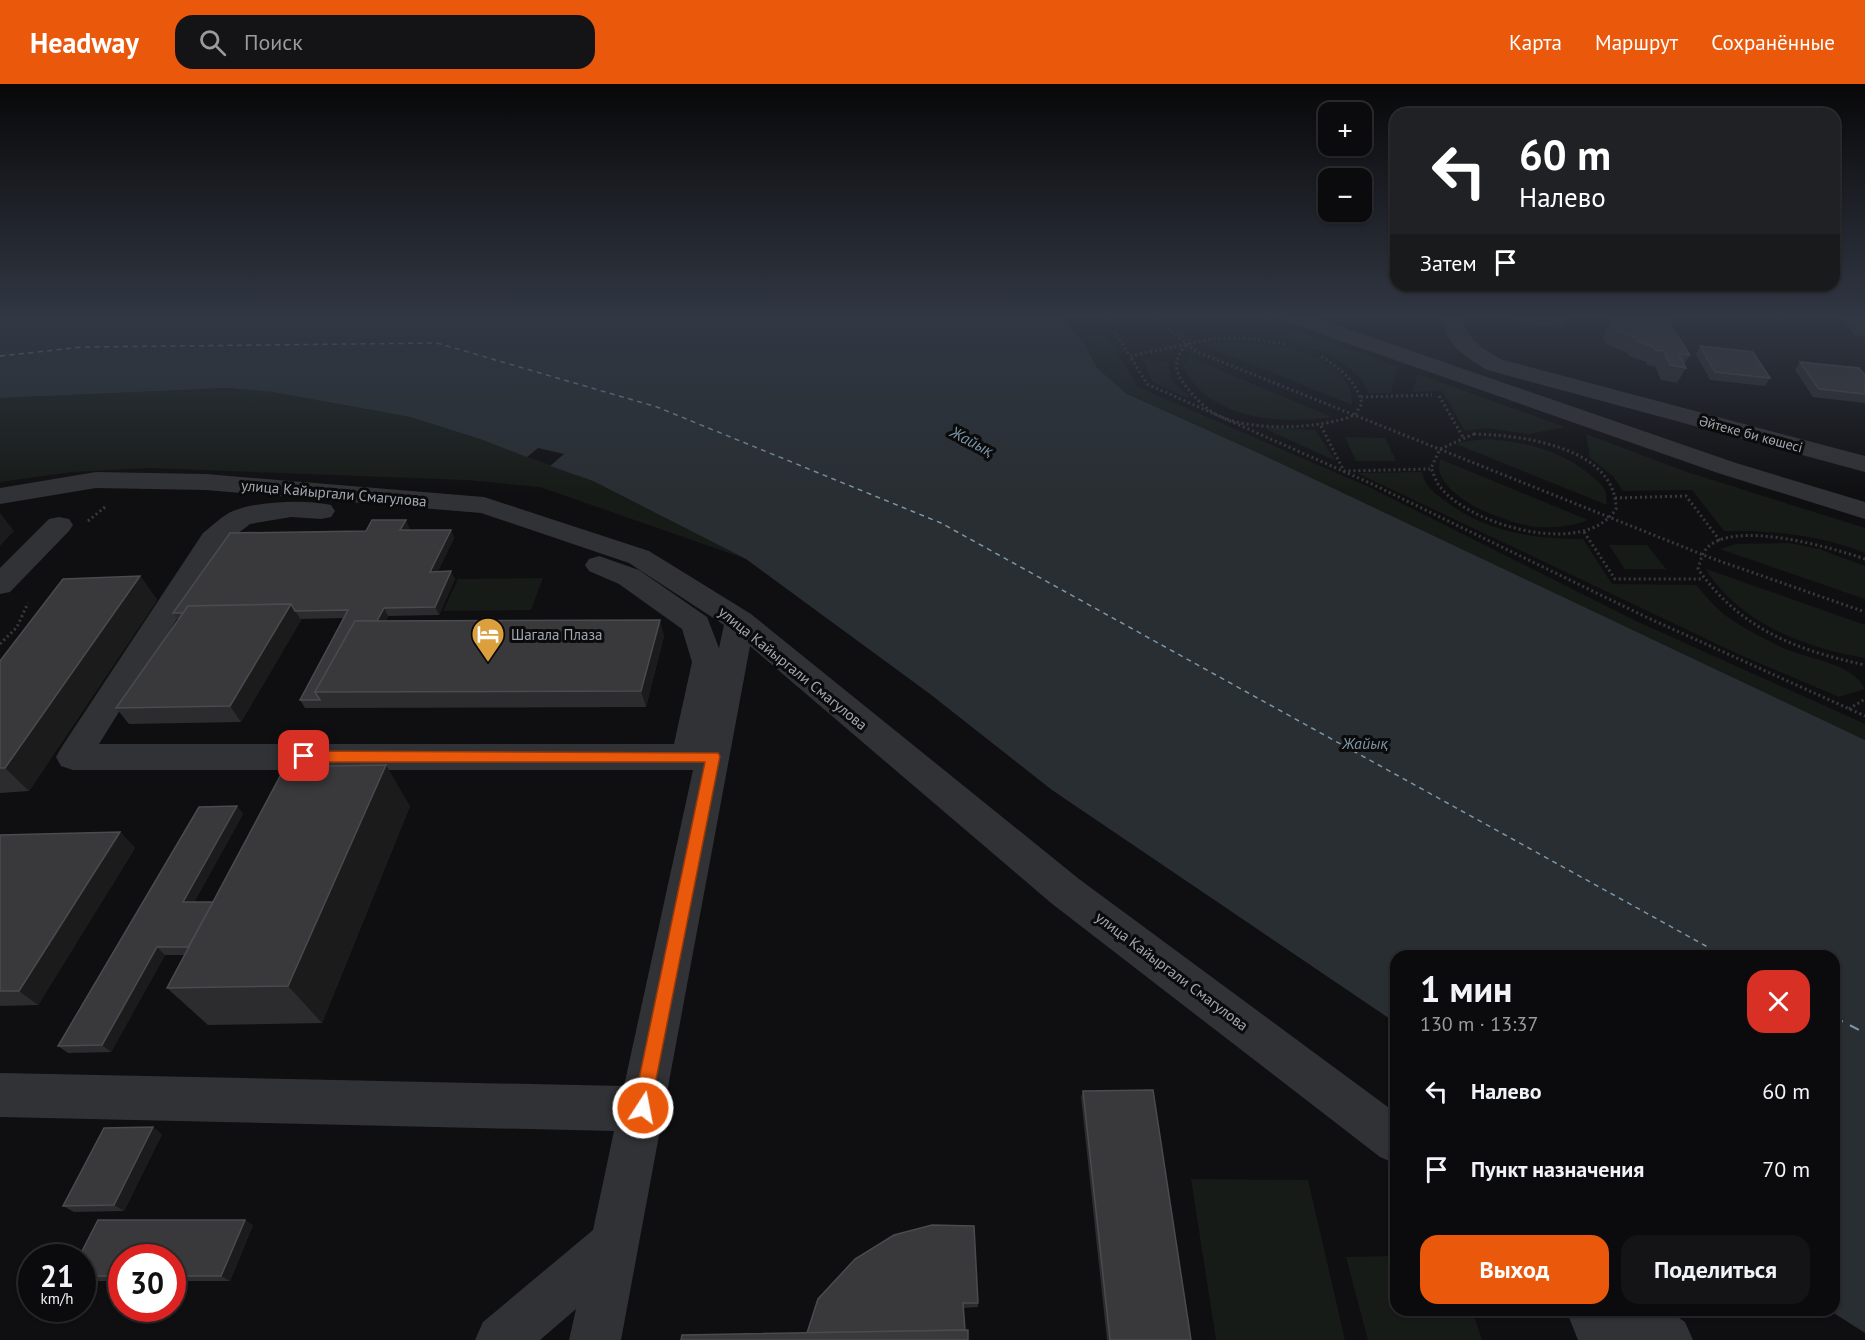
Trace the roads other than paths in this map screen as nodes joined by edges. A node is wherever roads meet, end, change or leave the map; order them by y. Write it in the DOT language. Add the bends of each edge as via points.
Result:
graph roads {
  1 [pos="1465,377"];
  2 [pos="1538,377"];
  3 [pos="1865,464"];
  4 [pos="0,496"];
  5 [pos="1865,511"];
  6 [pos="72,527"];
  7 [pos="0,585"];
  8 [pos="740,621"];
  9 [pos="700,756"];
  10 [pos="0,1095"];
  11 [pos="643,1108"];
  12 [pos="1390,1136"];
  13 [pos="614,1244"];
  14 [pos="1594,1316"];
  15 [pos="1633,1316"];
  16 [pos="501,1340"];
  17 [pos="595,1340"];
  18 [pos="1604,1340"];
  19 [pos="1667,1340"];
  1 -- 5 [label="street" via="1727,468"];
  2 -- 3 [label="street, Әйтеке би көшесі"];
  4 -- 8 [label="street, улица Кайыргали Смагулова" via="118,480 206,482 484,505 639,557"];
  6 -- 7 [label="street"];
  8 -- 9 [label="street"];
  8 -- 12 [label="street, улица Кайыргали Смагулова" via="1065,891"];
  9 -- 9 [label="street" via="676,756 73,756 213,539 242,517 291,509 459,520 535,540 629,577 696,624 708,662"];
  9 -- 11 [label="street"];
  10 -- 11 [label="street"];
  11 -- 13 [label="street"];
  13 -- 16 [label="street"];
  13 -- 17 [label="street"];
  14 -- 18 [label="street"];
  15 -- 19 [label="street"];
}
